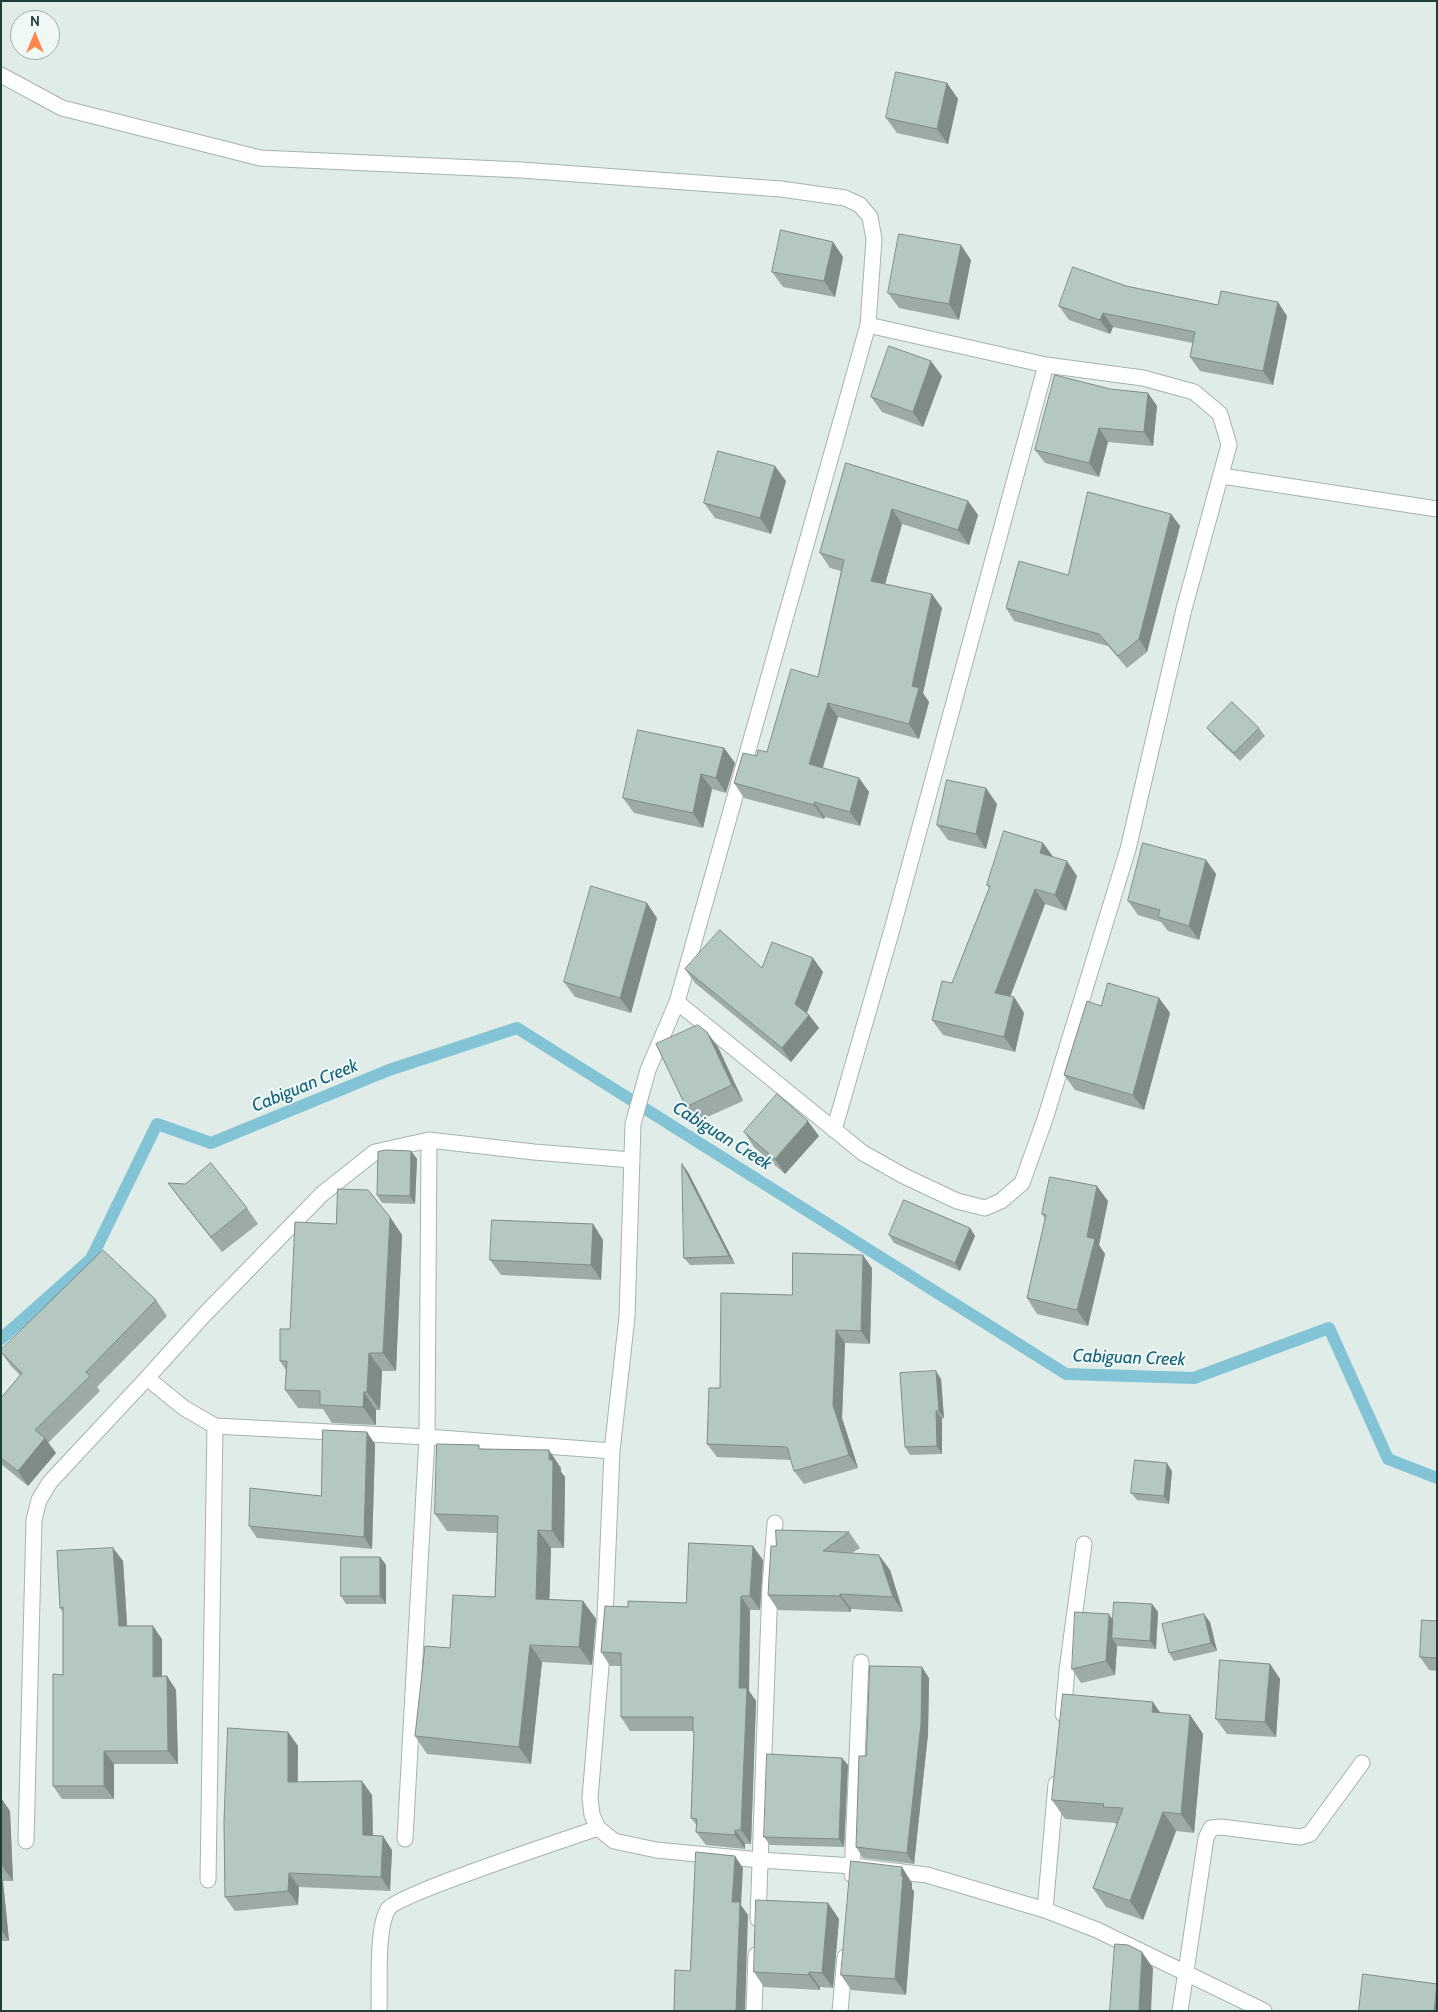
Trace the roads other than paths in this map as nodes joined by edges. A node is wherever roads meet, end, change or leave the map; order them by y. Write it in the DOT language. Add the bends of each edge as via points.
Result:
graph roads {
  1 [pos="1,74"];
  2 [pos="868,325"];
  3 [pos="1046,365"];
  4 [pos="1222,476"];
  5 [pos="1437,509"];
  6 [pos="677,1002"];
  7 [pos="834,1130"];
  8 [pos="429,1140"];
  9 [pos="632,1160"];
  10 [pos="147,1378"];
  11 [pos="215,1426"];
  12 [pos="427,1437"];
  13 [pos="612,1451"];
  14 [pos="775,1523"];
  15 [pos="1084,1544"];
  16 [pos="861,1662"];
  17 [pos="1062,1727"];
  18 [pos="1362,1763"];
  19 [pos="1058,1766"];
  20 [pos="598,1828"];
  21 [pos="405,1839"];
  22 [pos="26,1841"];
  23 [pos="760,1860"];
  24 [pos="853,1866"];
  25 [pos="208,1880"];
  26 [pos="851,1886"];
  27 [pos="1045,1910"];
  28 [pos="846,1943"];
  29 [pos="1185,1972"];
  30 [pos="380,2011"];
  31 [pos="754,2011"];
  32 [pos="840,2011"];
  33 [pos="1180,2011"];
  34 [pos="1264,2011"];
  1 -- 2 [label="street" via="62,108 260,158 521,170 781,189 845,198 860,205 870,217 874,239"];
  2 -- 3 [label="street"];
  2 -- 6 [label="street"];
  3 -- 4 [label="street" via="1143,378 1194,392 1220,414 1229,445"];
  3 -- 7 [label="street"];
  4 -- 5 [label="street"];
  4 -- 7 [label="street" via="1184,609 1128,848 1022,1183 1001,1201 985,1208 957,1201 863,1153"];
  6 -- 7 [label="street"];
  6 -- 9 [label="street" via="648,1070 633,1124"];
  8 -- 9 [label="street"];
  8 -- 10 [label="street" via="375,1152 322,1194"];
  8 -- 12 [label="street"];
  9 -- 13 [label="street" via="628,1317"];
  10 -- 11 [label="street" via="184,1408"];
  10 -- 22 [label="street" via="50,1482 39,1500 34,1520"];
  11 -- 12 [label="street"];
  11 -- 25 [label="street"];
  12 -- 13 [label="street"];
  12 -- 21 [label="street"];
  13 -- 20 [label="street" via="605,1618 590,1798"];
  14 -- 23 [label="street"];
  15 -- 17 [label="street"];
  16 -- 24 [label="street"];
  18 -- 29 [label="street" via="1310,1834 1300,1837 1211,1828 1206,1838"];
  19 -- 27 [label="street"];
  20 -- 23 [label="street" via="614,1840 656,1850"];
  20 -- 30 [label="street" via="478,1870 389,1907 381,1926"];
  23 -- 24 [label="street"];
  23 -- 31 [label="street"];
  24 -- 26 [label="street"];
  24 -- 27 [label="street" via="927,1875"];
  27 -- 29 [label="street" via="1097,1930"];
  28 -- 32 [label="street"];
  29 -- 33 [label="street"];
  29 -- 34 [label="street"];
}
